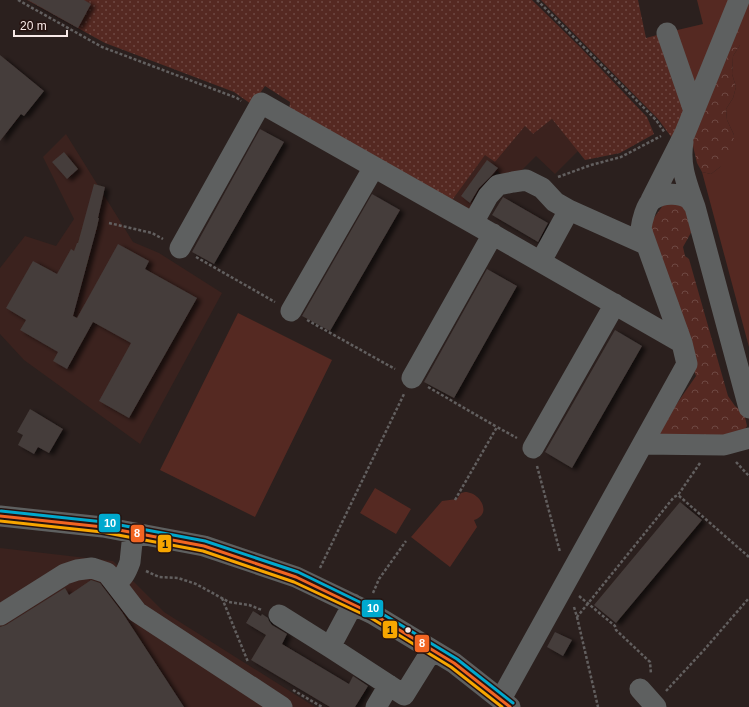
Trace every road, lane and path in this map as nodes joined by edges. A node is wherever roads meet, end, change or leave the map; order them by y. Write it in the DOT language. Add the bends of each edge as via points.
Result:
graph roads {
  1 [pos="18,0"];
  2 [pos="537,0"];
  3 [pos="739,0"];
  4 [pos="666,33"];
  5 [pos="256,111"];
  6 [pos="694,111"];
  7 [pos="675,134"];
  8 [pos="374,167"];
  9 [pos="542,188"];
  10 [pos="651,200"];
  11 [pos="695,206"];
  12 [pos="569,210"];
  13 [pos="473,223"];
  14 [pos="493,234"];
  15 [pos="645,244"];
  16 [pos="180,248"];
  17 [pos="541,261"];
  18 [pos="614,304"];
  19 [pos="291,311"];
  20 [pos="682,342"];
  21 [pos="412,378"];
  22 [pos="749,408"];
  23 [pos="749,438"];
  24 [pos="643,444"];
  25 [pos="713,445"];
  26 [pos="533,448"];
  27 [pos="455,500"];
  28 [pos="0,516"];
  29 [pos="133,533"];
  30 [pos="406,541"];
  31 [pos="749,557"];
  32 [pos="128,566"];
  33 [pos="116,584"];
  34 [pos="312,584"];
  35 [pos="579,595"];
  36 [pos="222,598"];
  37 [pos="749,598"];
  38 [pos="360,607"];
  39 [pos="279,615"];
  40 [pos="0,616"];
  41 [pos="577,617"];
  42 [pos="330,647"];
  43 [pos="432,650"];
  44 [pos="249,663"];
  45 [pos="288,687"];
  46 [pos="396,696"];
  47 [pos="650,700"];
  48 [pos="506,703"];
  49 [pos="282,707"];
  50 [pos="322,707"];
  51 [pos="376,707"];
  52 [pos="598,707"];
  1 -- 5 [label="path" via="102,47 237,98"];
  2 -- 7 [label="path" via="656,120"];
  3 -- 6 [label="street"];
  4 -- 6 [label="street"];
  5 -- 8 [label="street" via="261,103"];
  5 -- 16 [label="street"];
  6 -- 7 [label="street"];
  7 -- 9 [label="path" via="621,157 554,179"];
  7 -- 10 [label="street"];
  7 -- 11 [label="street" via="682,143 682,165"];
  8 -- 13 [label="street"];
  8 -- 19 [label="street"];
  9 -- 12 [label="street" via="555,202"];
  9 -- 13 [label="street" via="526,180 498,185 488,196"];
  10 -- 11 [label="street" via="662,195 675,194 688,199"];
  10 -- 15 [label="street" via="641,222"];
  11 -- 22 [label="street"];
  12 -- 15 [label="street"];
  12 -- 17 [label="street"];
  13 -- 14 [label="street"];
  14 -- 17 [label="street"];
  14 -- 21 [label="street"];
  15 -- 20 [label="street"];
  17 -- 18 [label="street"];
  18 -- 20 [label="street"];
  18 -- 26 [label="street"];
  20 -- 24 [label="street" via="687,364"];
  21 -- 34 [label="path"];
  23 -- 25 [label="street"];
  24 -- 25 [label="street"];
  24 -- 48 [label="street"];
  25 -- 31 [label="path" via="678,495"];
  26 -- 27 [label="path" via="497,427"];
  28 -- 29 [label="street" via="103,527"];
  29 -- 32 [label="street"];
  29 -- 34 [label="street" via="204,546"];
  30 -- 38 [label="path"];
  32 -- 33 [label="street"];
  32 -- 36 [label="path" via="159,577 178,578 196,584"];
  33 -- 40 [label="street" via="107,573 92,568 77,570 65,574"];
  33 -- 49 [label="street" via="137,612"];
  34 -- 38 [label="street"];
  35 -- 47 [label="path" via="615,626 616,630 650,662"];
  36 -- 39 [label="path"];
  36 -- 44 [label="path"];
  37 -- 47 [label="path" via="670,687"];
  38 -- 42 [label="street"];
  38 -- 43 [label="street"];
  39 -- 42 [label="street"];
  41 -- 52 [label="path"];
  42 -- 46 [label="street"];
  43 -- 46 [label="street"];
  43 -- 48 [label="street" via="454,663"];
  45 -- 50 [label="path"];
  46 -- 51 [label="street"];
}
